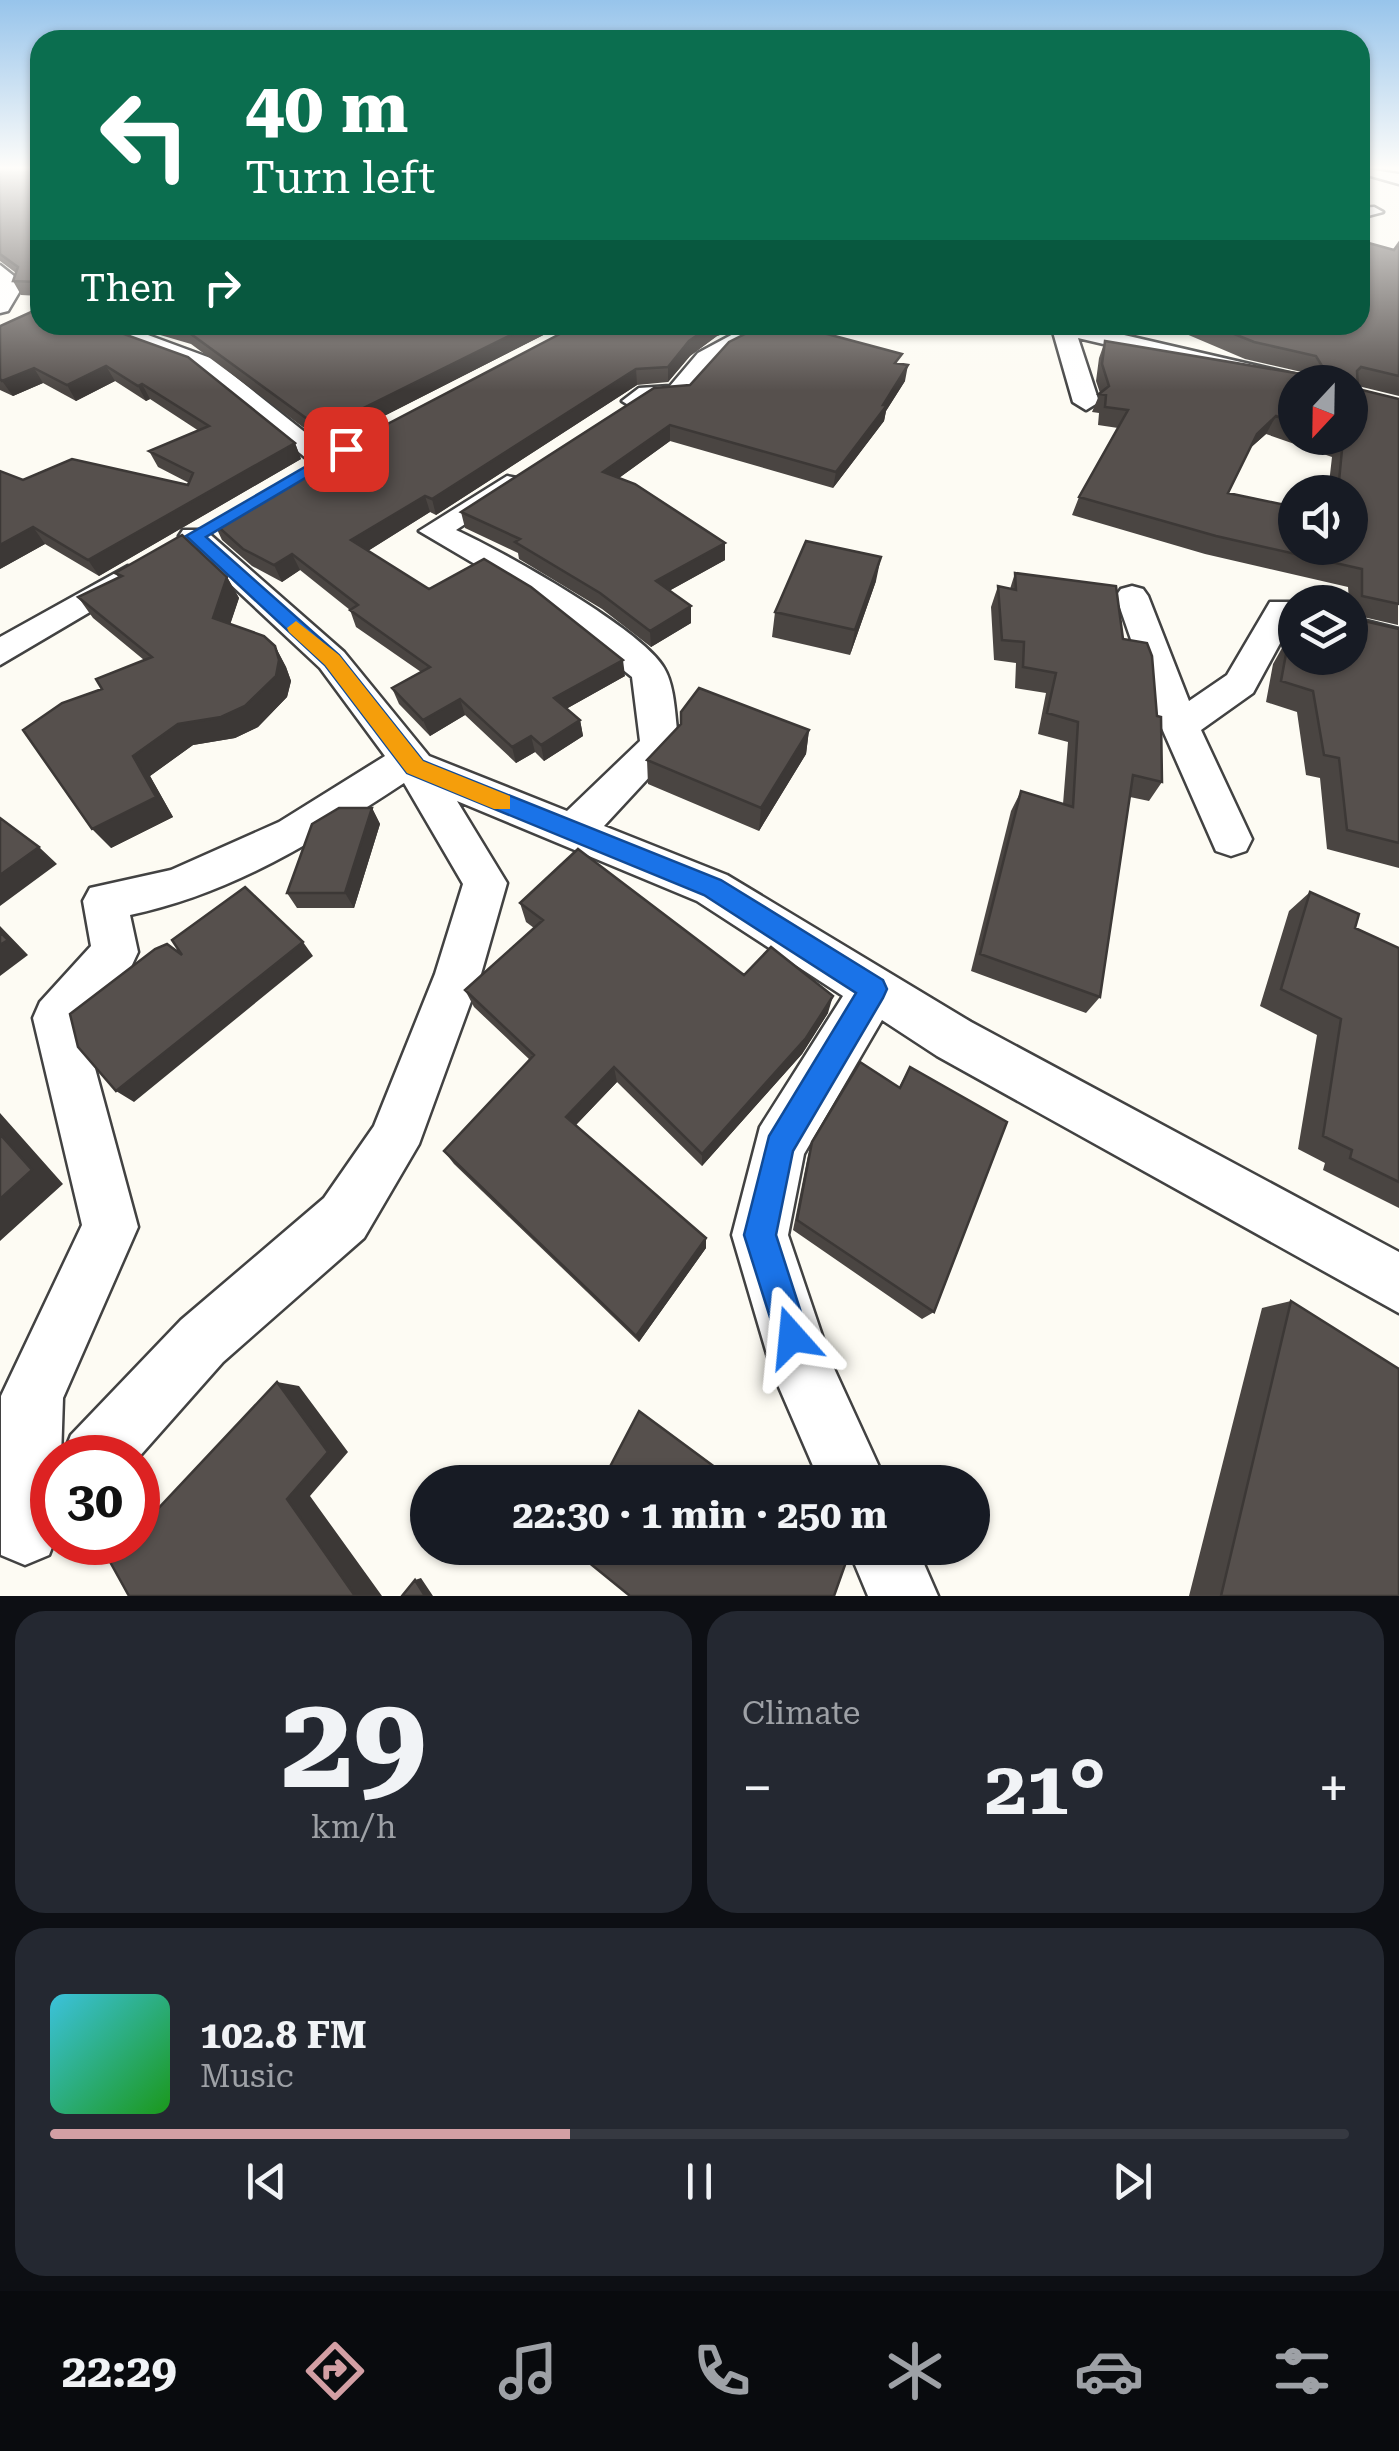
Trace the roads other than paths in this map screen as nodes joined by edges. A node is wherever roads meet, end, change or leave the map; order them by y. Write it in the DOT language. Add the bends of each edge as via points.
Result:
graph roads {
  1 [pos="0,271"];
  2 [pos="30,297"];
  3 [pos="0,308"];
  4 [pos="27,314"];
  5 [pos="123,335"];
  6 [pos="742,335"];
  7 [pos="1061,335"];
  8 [pos="1096,335"];
  9 [pos="1278,378"];
  10 [pos="1086,402"];
  11 [pos="603,421"];
  12 [pos="530,470"];
  13 [pos="294,479"];
  14 [pos="228,517"];
  15 [pos="194,536"];
  16 [pos="1132,596"];
  17 [pos="1278,617"];
  18 [pos="1368,632"];
  19 [pos="1399,640"];
  20 [pos="0,653"];
  21 [pos="1180,726"];
  22 [pos="413,764"];
  23 [pos="573,831"];
  24 [pos="1230,840"];
  25 [pos="874,989"];
  26 [pos="1399,1284"];
  27 [pos="115,1435"];
  28 [pos="845,1465"];
  29 [pos="26,1528"];
  30 [pos="889,1565"];
  31 [pos="903,1596"];
  1 -- 3 [label="street" via="14,284"];
  2 -- 3 [label="street"];
  3 -- 4 [label="street"];
  5 -- 13 [label="street" via="218,372 292,440 337,455"];
  6 -- 11 [label="street" via="721,342 688,374 678,394 648,393"];
  7 -- 10 [label="street"];
  8 -- 9 [label="street"];
  12 -- 23 [label="street" via="434,531 502,561 567,603 649,672 660,744"];
  14 -- 15 [label="street"];
  15 -- 20 [label="street"];
  15 -- 22 [label="street" via="332,660"];
  16 -- 21 [label="street"];
  17 -- 21 [label="street" via="1240,684"];
  18 -- 19 [label="street"];
  21 -- 24 [label="street"];
  22 -- 23 [label="street"];
  22 -- 27 [label="street" via="485,883 458,974 392,1144 344,1218 202,1341"];
  22 -- 29 [label="street" via="294,834 176,887 105,901 115,952 57,1018 110,1227 32,1396"];
  23 -- 25 [label="street" via="712,888"];
  25 -- 26 [label="street"];
  25 -- 28 [label="street" via="779,1146 760,1235 803,1371"];
  30 -- 31 [label="street"];
}
